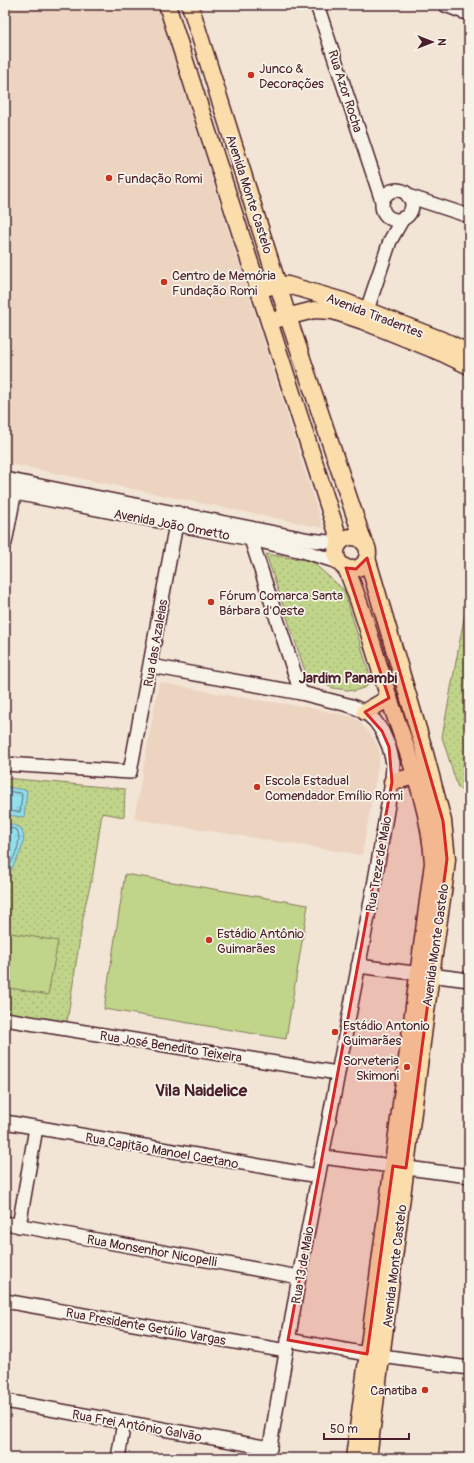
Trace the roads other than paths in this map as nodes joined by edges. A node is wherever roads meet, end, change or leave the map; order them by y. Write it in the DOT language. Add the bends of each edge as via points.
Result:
graph roads {
  1 [pos="167,5"];
  2 [pos="190,5"];
  3 [pos="445,5"];
  4 [pos="319,7"];
  5 [pos="469,14"];
  6 [pos="373,171"];
  7 [pos="396,190"];
  8 [pos="408,196"];
  9 [pos="382,201"];
  10 [pos="437,205"];
  11 [pos="407,214"];
  12 [pos="469,216"];
  13 [pos="390,218"];
  14 [pos="390,241"];
  15 [pos="270,259"];
  16 [pos="278,284"];
  17 [pos="259,290"];
  18 [pos="310,291"];
  19 [pos="365,315"];
  20 [pos="288,317"];
  21 [pos="269,321"];
  22 [pos="469,354"];
  23 [pos="469,366"];
  24 [pos="10,486"];
  25 [pos="177,519"];
  26 [pos="247,526"];
  27 [pos="251,540"];
  28 [pos="339,542"];
  29 [pos="5,543"];
  30 [pos="366,550"];
  31 [pos="342,565"];
  32 [pos="151,666"];
  33 [pos="301,693"];
  34 [pos="389,698"];
  35 [pos="364,712"];
  36 [pos="5,764"];
  37 [pos="415,776"];
  38 [pos="392,782"];
  39 [pos="358,966"];
  40 [pos="424,974"];
  41 [pos="469,980"];
  42 [pos="5,1019"];
  43 [pos="337,1073"];
  44 [pos="5,1122"];
  45 [pos="36,1128"];
  46 [pos="322,1157"];
  47 [pos="400,1167"];
  48 [pos="318,1176"];
  49 [pos="469,1176"];
  50 [pos="5,1223"];
  51 [pos="19,1226"];
  52 [pos="299,1277"];
  53 [pos="5,1300"];
  54 [pos="287,1345"];
  55 [pos="375,1355"];
  56 [pos="469,1368"];
  57 [pos="5,1401"];
  58 [pos="124,1422"];
  59 [pos="269,1453"];
  60 [pos="118,1458"];
  61 [pos="354,1458"];
  62 [pos="368,1458"];
  1 -- 17 [label="main road, Avenida Monte Castelo"];
  2 -- 15 [label="main road, Avenida Monte Castelo"];
  3 -- 5 [label="street"];
  4 -- 6 [label="street, Rua Azor Rocha"];
  6 -- 7 [label="street"];
  6 -- 9 [label="street, Rua Azor Rocha"];
  7 -- 8 [label="street" via="401,190"];
  7 -- 9 [label="street" via="388,193"];
  8 -- 10 [label="street"];
  8 -- 11 [label="street" via="411,203"];
  9 -- 13 [label="street" via="383,211"];
  10 -- 11 [label="street"];
  10 -- 12 [label="street"];
  11 -- 13 [label="street" via="394,220"];
  11 -- 14 [label="street"];
  13 -- 14 [label="street"];
  14 -- 19 [label="street"];
  15 -- 16 [label="main road, Avenida Monte Castelo"];
  15 -- 18 [label="main road" via="289,277"];
  16 -- 17 [label="main road"];
  16 -- 18 [label="main road, Avenida Tiradentes"];
  16 -- 20 [label="main road, Avenida Monte Castelo"];
  17 -- 21 [label="main road, Avenida Monte Castelo"];
  18 -- 19 [label="main road, Avenida Tiradentes"];
  19 -- 20 [label="main road, Avenida Tiradentes" via="314,310"];
  19 -- 22 [label="main road, Avenida Tiradentes" via="447,342"];
  19 -- 23 [label="main road, Avenida Tiradentes"];
  20 -- 21 [label="main road, Avenida Tiradentes"];
  20 -- 30 [label="main road, Avenida Monte Castelo"];
  21 -- 28 [label="main road, Avenida Monte Castelo"];
  24 -- 25 [label="street, Avenida João Ometto"];
  24 -- 29 [label="street"];
  25 -- 26 [label="street, Avenida João Ometto"];
  25 -- 27 [label="street, Avenida João Ometto"];
  25 -- 32 [label="street, Rua das Azaleias"];
  26 -- 27 [label="street"];
  26 -- 28 [label="street, Avenida João Ometto" via="310,540"];
  27 -- 31 [label="street, Avenida João Ometto" via="306,552"];
  27 -- 33 [label="street"];
  28 -- 30 [label="main road" via="350,537 360,539"];
  28 -- 31 [label="main road" via="335,552"];
  30 -- 31 [label="main road" via="361,567 351,570"];
  30 -- 40 [label="main road, Avenida Monte Castelo" via="443,821 445,878"];
  31 -- 34 [label="main road, Avenida Monte Castelo" via="358,599"];
  32 -- 33 [label="street, Rua Treze de Maio"];
  32 -- 36 [label="street, Rua das Azaleias" via="130,772"];
  33 -- 35 [label="street, Rua Treze de Maio" via="352,706"];
  34 -- 35 [label="main road"];
  34 -- 37 [label="main road, Avenida Monte Castelo"];
  35 -- 38 [label="street, Rua Treze de Maio" via="375,721 389,747 393,763"];
  37 -- 38 [label="main road"];
  37 -- 40 [label="main road, Avenida Monte Castelo" via="428,822 433,863"];
  38 -- 39 [label="street, Rua Treze de Maio"];
  39 -- 40 [label="street"];
  39 -- 43 [label="street, Rua Treze de Maio"];
  40 -- 41 [label="street"];
  40 -- 47 [label="main road, Avenida Monte Castelo"];
  42 -- 43 [label="street, Rua José Benedito Teixeira"];
  43 -- 46 [label="street, Rua 13 de Maio"];
  44 -- 45 [label="street, Rua Capitão Manoel Caetano"];
  45 -- 48 [label="street, Rua Capitão Manoel Caetano"];
  45 -- 51 [label="street"];
  46 -- 47 [label="street"];
  46 -- 48 [label="street, Rua 13 de Maio"];
  47 -- 49 [label="street"];
  47 -- 55 [label="main road, Avenida Monte Castelo"];
  48 -- 52 [label="street, Rua 13 de Maio"];
  50 -- 51 [label="street, Rua Monsenhor Nicopelli"];
  51 -- 52 [label="street, Rua Monsenhor Nicopelli"];
  52 -- 54 [label="street, Rua 13 de Maio"];
  53 -- 54 [label="street, Rua Presidente Getúlio Vargas"];
  54 -- 55 [label="street, Rua Presidente Getúlio Vargas"];
  54 -- 59 [label="street, Rua 13 de Maio"];
  55 -- 56 [label="street, Rua Presidente Getúlio Vargas"];
  55 -- 61 [label="main road, Avenida Monte Castelo"];
  55 -- 62 [label="main road, Avenida Monte Castelo"];
  57 -- 58 [label="street, Rua Frei Antônio Galvão"];
  58 -- 59 [label="street, Rua Frei Antônio Galvão"];
  58 -- 60 [label="street"];
}
